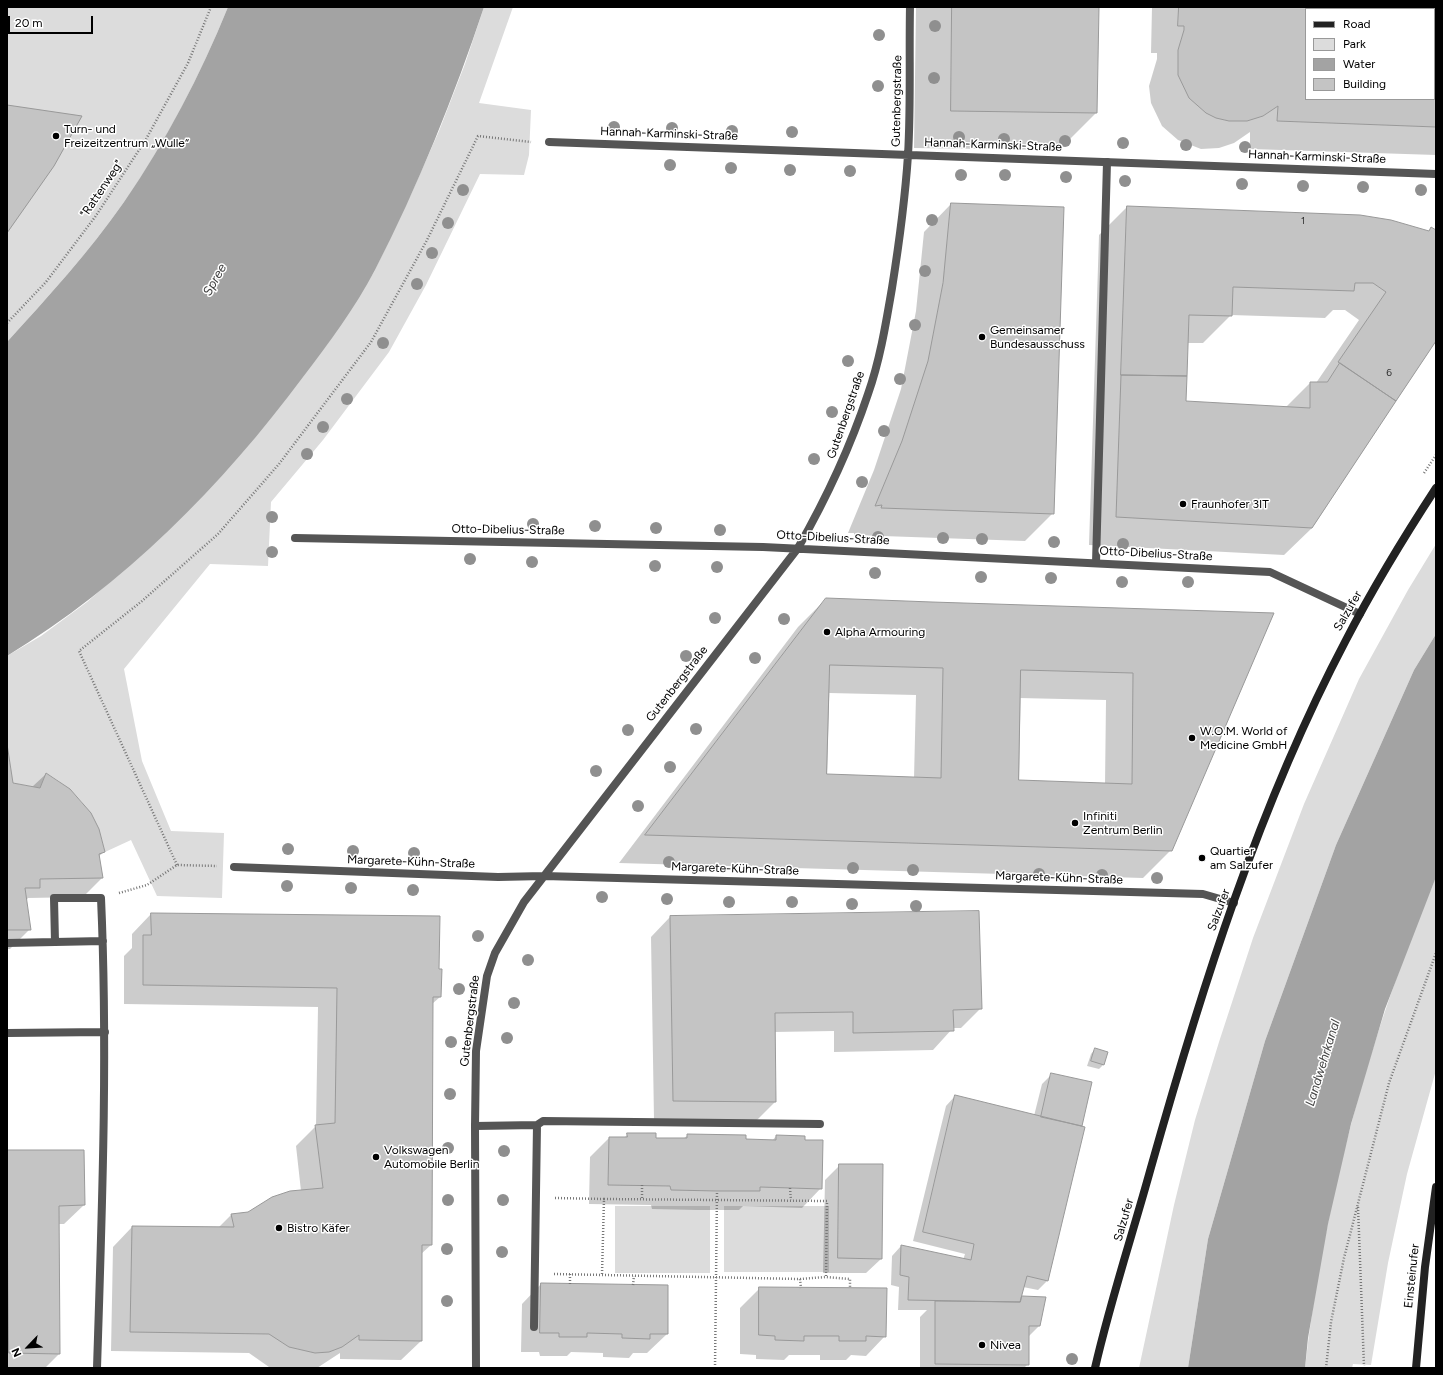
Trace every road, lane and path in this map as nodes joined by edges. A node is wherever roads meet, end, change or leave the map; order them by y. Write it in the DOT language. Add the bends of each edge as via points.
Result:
graph roads {
  1 [pos="211,7"];
  2 [pos="910,7"];
  3 [pos="549,142"];
  4 [pos="908,154"];
  5 [pos="1107,162"];
  6 [pos="1436,174"];
  7 [pos="7,323"];
  8 [pos="1436,488"];
  9 [pos="295,538"];
  10 [pos="798,548"];
  11 [pos="1096,562"];
  12 [pos="1360,614"];
  13 [pos="177,864"];
  14 [pos="234,867"];
  15 [pos="544,876"];
  16 [pos="101,898"];
  17 [pos="1234,903"];
  18 [pos="103,941"];
  19 [pos="55,942"];
  20 [pos="7,943"];
  21 [pos="1436,953"];
  22 [pos="105,1032"];
  23 [pos="7,1033"];
  24 [pos="820,1124"];
  25 [pos="537,1125"];
  26 [pos="475,1126"];
  27 [pos="642,1185"];
  28 [pos="1436,1187"];
  29 [pos="790,1188"];
  30 [pos="717,1191"];
  31 [pos="536,1198"];
  32 [pos="642,1198"];
  33 [pos="604,1199"];
  34 [pos="717,1200"];
  35 [pos="791,1200"];
  36 [pos="1358,1204"];
  37 [pos="535,1273"];
  38 [pos="570,1274"];
  39 [pos="602,1274"];
  40 [pos="634,1276"];
  41 [pos="715,1277"];
  42 [pos="826,1277"];
  43 [pos="800,1280"];
  44 [pos="570,1284"];
  45 [pos="633,1285"];
  46 [pos="801,1288"];
  47 [pos="850,1288"];
  48 [pos="534,1327"];
  49 [pos="1364,1366"];
  50 [pos="97,1368"];
  51 [pos="476,1368"];
  52 [pos="715,1368"];
  53 [pos="1095,1368"];
  54 [pos="1326,1368"];
  55 [pos="1416,1368"];
  1 -- 7 [label="path, \"Rattenweg\"" via="188,63 145,141 95,218 46,282"];
  2 -- 4 [label="street, Gutenbergstraße"];
  3 -- 4 [label="street, Hannah-Karminski-Straße"];
  3 -- 13 [label="path" via="524,142 478,136 427,240 371,342 279,464 218,534 80,651"];
  4 -- 5 [label="street, Hannah-Karminski-Straße"];
  4 -- 10 [label="street, Gutenbergstraße" via="903,212 885,331 869,393 843,462"];
  5 -- 6 [label="street, Hannah-Karminski-Straße"];
  5 -- 11 [label="street"];
  8 -- 12 [label="street, Salzufer"];
  9 -- 10 [label="street, Otto-Dibelius-Straße"];
  10 -- 11 [label="street, Otto-Dibelius-Straße"];
  10 -- 15 [label="street, Gutenbergstraße"];
  11 -- 12 [label="street, Otto-Dibelius-Straße" via="1270,572"];
  12 -- 17 [label="street, Salzufer" via="1321,689 1283,774"];
  13 -- 14 [label="path"];
  13 -- 16 [label="path" via="147,885"];
  14 -- 15 [label="street, Margarete-Kühn-Straße" via="491,877"];
  15 -- 17 [label="street, Margarete-Kühn-Straße" via="1204,894"];
  15 -- 26 [label="street, Gutenbergstraße" via="517,914 495,953 486,976 476,1051"];
  16 -- 18 [label="street"];
  16 -- 19 [label="street" via="54,898"];
  17 -- 53 [label="street, Salzufer" via="1170,1100"];
  18 -- 19 [label="street"];
  18 -- 22 [label="street"];
  19 -- 20 [label="street"];
  21 -- 36 [label="path" via="1389,1083"];
  22 -- 23 [label="street"];
  22 -- 50 [label="street"];
  24 -- 25 [label="street" via="543,1121"];
  25 -- 26 [label="street"];
  25 -- 31 [label="street"];
  26 -- 51 [label="street, Gutenbergstraße"];
  27 -- 32 [label="path"];
  28 -- 55 [label="street, Einsteinufer" via="1425,1267"];
  29 -- 35 [label="path"];
  30 -- 34 [label="path"];
  31 -- 33 [label="path"];
  31 -- 37 [label="street"];
  32 -- 33 [label="path"];
  32 -- 34 [label="path"];
  33 -- 39 [label="path"];
  34 -- 35 [label="path"];
  34 -- 41 [label="path"];
  35 -- 42 [label="path" via="828,1200"];
  36 -- 49 [label="path"];
  36 -- 54 [label="path" via="1331,1322"];
  37 -- 38 [label="path"];
  37 -- 48 [label="street"];
  38 -- 39 [label="path"];
  38 -- 44 [label="path"];
  39 -- 40 [label="path"];
  40 -- 41 [label="path"];
  40 -- 45 [label="path"];
  41 -- 43 [label="path"];
  41 -- 52 [label="path"];
  42 -- 43 [label="path"];
  42 -- 47 [label="path" via="850,1279"];
  43 -- 46 [label="path"];
}
